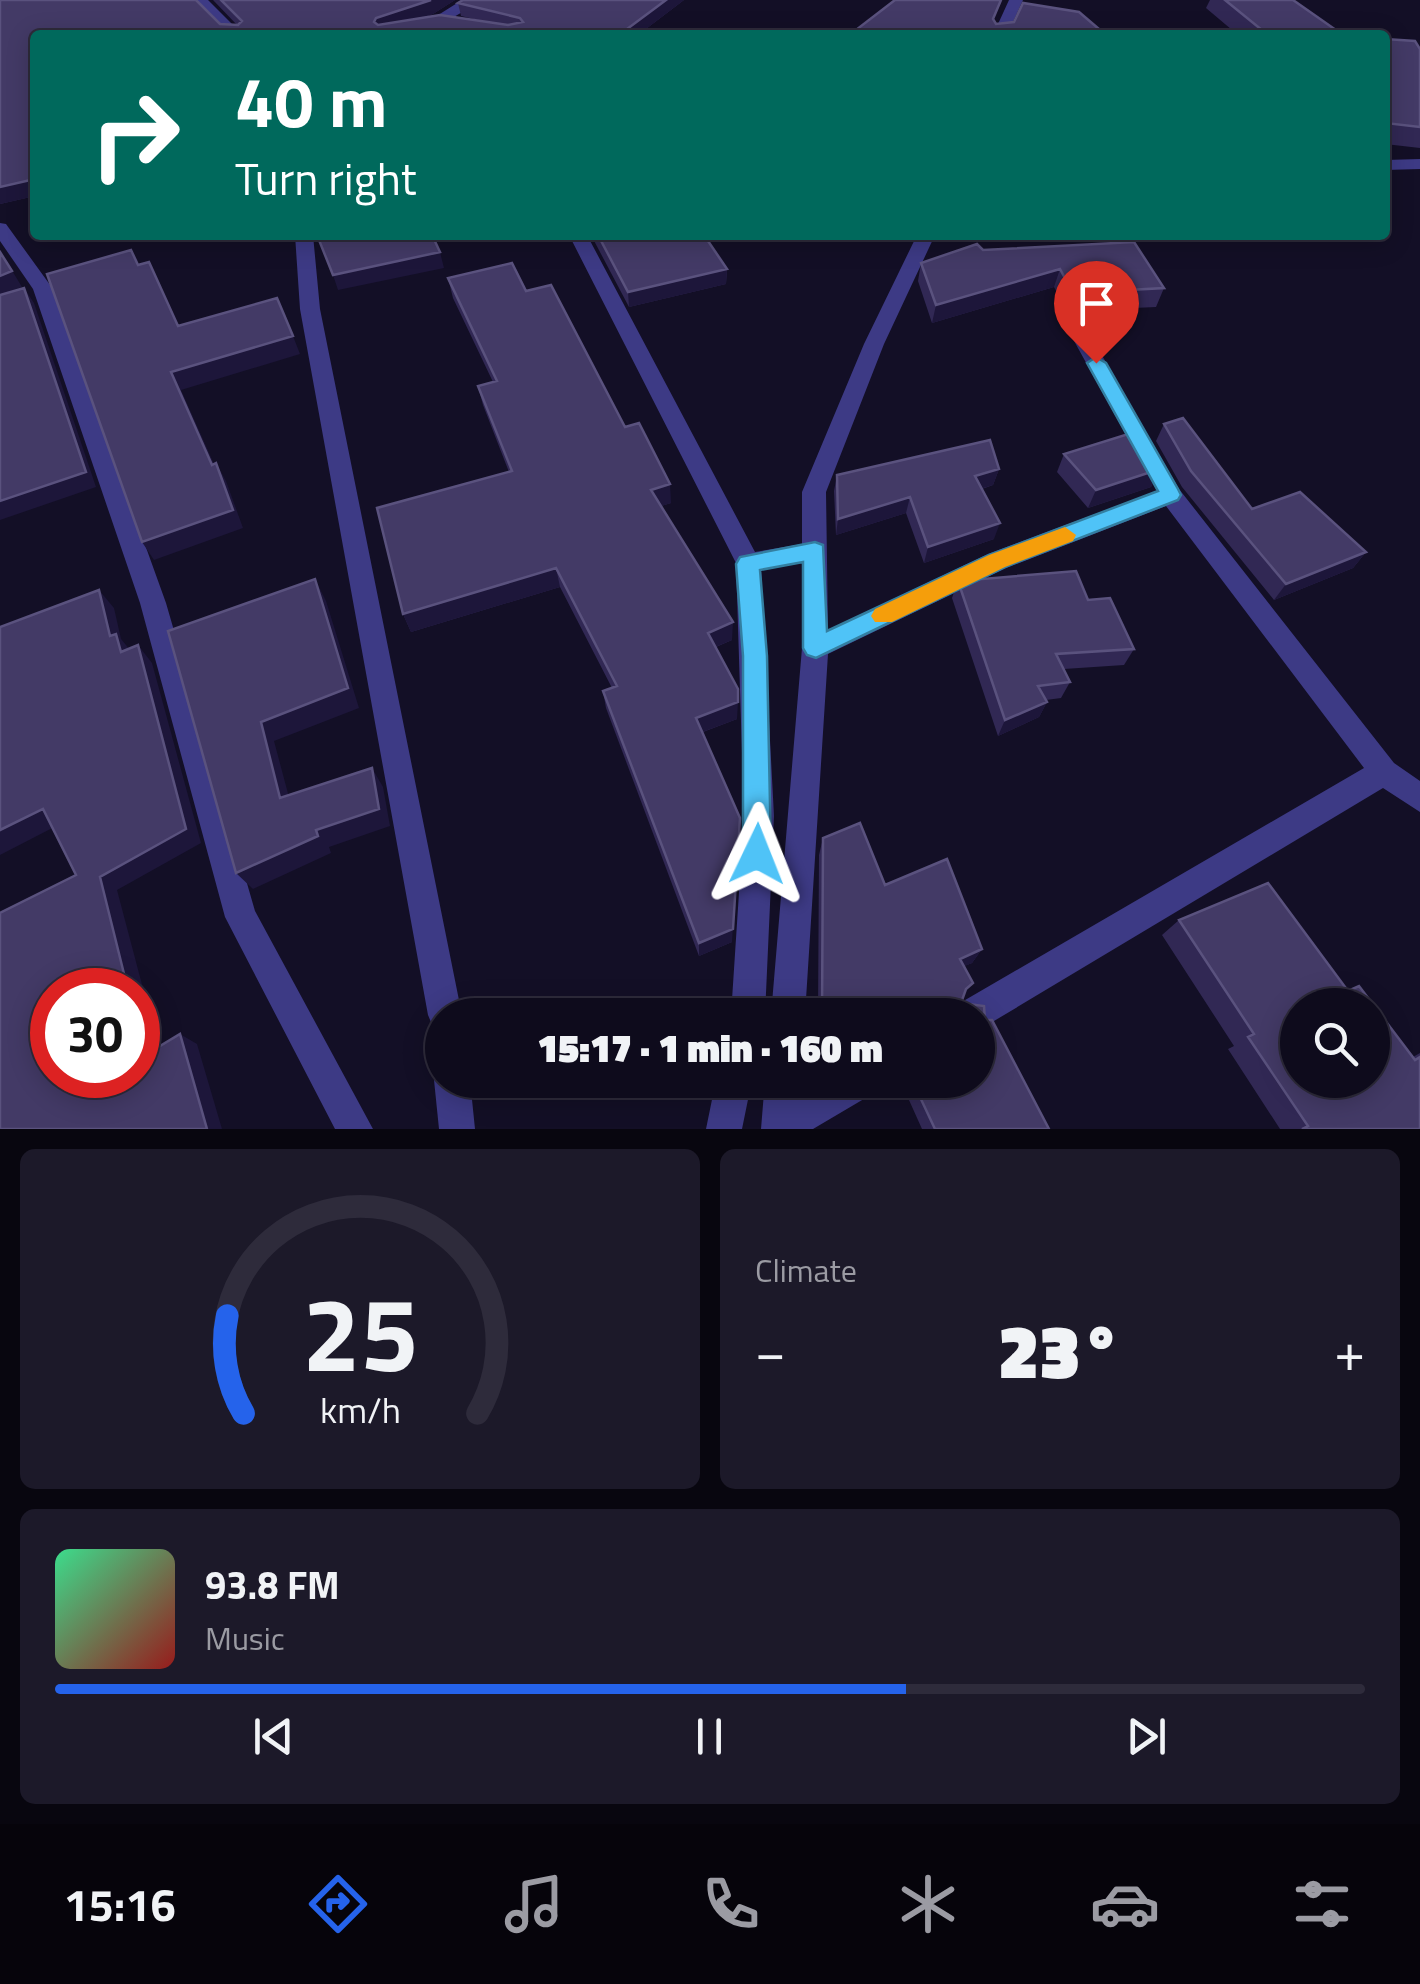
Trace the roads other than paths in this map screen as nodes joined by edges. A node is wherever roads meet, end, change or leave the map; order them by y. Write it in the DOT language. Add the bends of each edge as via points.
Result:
graph roads {
  1 [pos="200,0"];
  2 [pos="471,0"];
  3 [pos="1016,0"];
  4 [pos="440,20"];
  5 [pos="458,24"];
  6 [pos="231,30"];
  7 [pos="405,30"];
  8 [pos="1002,30"];
  9 [pos="1420,164"];
  10 [pos="1390,165"];
  11 [pos="0,228"];
  12 [pos="304,240"];
  13 [pos="581,240"];
  14 [pos="924,240"];
  15 [pos="1078,330"];
  16 [pos="1171,495"];
  17 [pos="815,551"];
  18 [pos="748,564"];
  19 [pos="816,648"];
  20 [pos="1384,772"];
  21 [pos="1420,798"];
  22 [pos="443,998"];
  23 [pos="749,998"];
  24 [pos="789,998"];
  25 [pos="995,1001"];
  26 [pos="454,1098"];
  27 [pos="730,1098"];
  28 [pos="782,1098"];
  29 [pos="831,1098"];
  30 [pos="780,1128"];
  31 [pos="355,1129"];
  32 [pos="457,1129"];
  33 [pos="724,1129"];
  1 -- 6 [label="street"];
  2 -- 4 [label="street"];
  3 -- 8 [label="street"];
  4 -- 5 [label="street"];
  4 -- 7 [label="street"];
  9 -- 10 [label="street"];
  11 -- 31 [label="street" via="36,291 153,602 240,917"];
  12 -- 22 [label="street" via="310,309"];
  13 -- 18 [label="street"];
  14 -- 17 [label="street" via="814,492"];
  15 -- 16 [label="street"];
  16 -- 19 [label="street" via="997,561"];
  16 -- 20 [label="street"];
  17 -- 18 [label="street"];
  17 -- 19 [label="street"];
  18 -- 23 [label="street" via="759,816"];
  19 -- 24 [label="street"];
  20 -- 21 [label="street"];
  20 -- 25 [label="street"];
  26 -- 32 [label="street"];
  27 -- 33 [label="street"];
  28 -- 30 [label="street"];
  29 -- 30 [label="street"];
}
